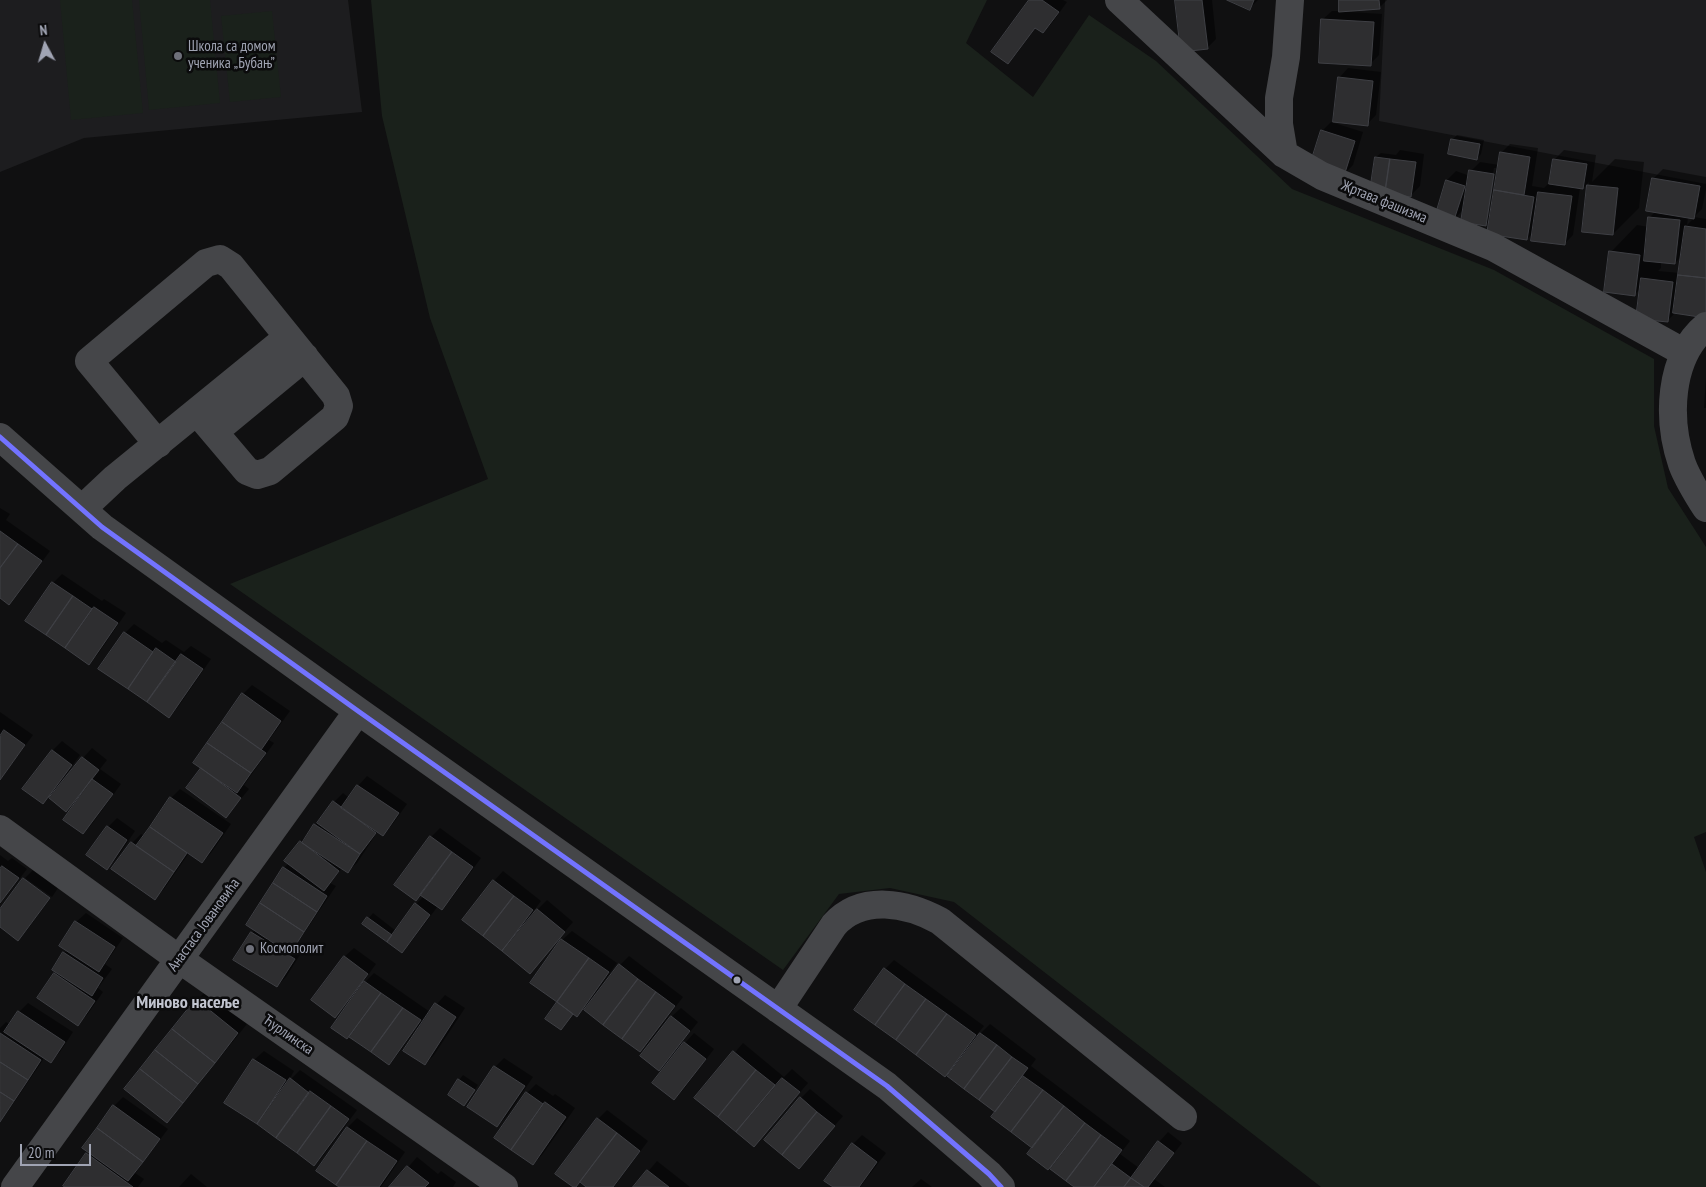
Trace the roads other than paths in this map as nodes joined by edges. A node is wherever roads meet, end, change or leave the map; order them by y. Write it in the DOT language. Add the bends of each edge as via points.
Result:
graph roads {
  1 [pos="1120,0"];
  2 [pos="1151,0"];
  3 [pos="1290,0"];
  4 [pos="1156,33"];
  5 [pos="1284,154"];
  6 [pos="1706,326"];
  7 [pos="296,347"];
  8 [pos="1685,352"];
  9 [pos="197,412"];
  10 [pos="214,432"];
  11 [pos="0,437"];
  12 [pos="158,444"];
  13 [pos="1706,508"];
  14 [pos="82,509"];
  15 [pos="358,711"];
  16 [pos="0,829"];
  17 [pos="180,958"];
  18 [pos="778,1008"];
  19 [pos="1183,1117"];
  20 [pos="15,1187"];
  21 [pos="504,1187"];
  22 [pos="1001,1187"];
  1 -- 4 [label="street, Жртава фашизма"];
  2 -- 4 [label="street"];
  3 -- 5 [label="street" via="1279,98"];
  4 -- 5 [label="street, Жртава фашизма"];
  5 -- 8 [label="street, Жртава фашизма" via="1322,176 1493,247"];
  6 -- 8 [label="street"];
  7 -- 9 [label="street"];
  7 -- 10 [label="street"];
  7 -- 10 [label="street" via="336,396 339,406 335,417 270,471 257,474 247,470"];
  7 -- 12 [label="street" via="231,266 220,259 206,263 89,361"];
  8 -- 13 [label="street" via="1674,397 1677,443 1690,483"];
  9 -- 10 [label="street"];
  9 -- 12 [label="street"];
  11 -- 14 [label="street"];
  12 -- 14 [label="street"];
  14 -- 15 [label="street" via="102,527"];
  15 -- 17 [label="street, Анастаса Јовановића"];
  15 -- 18 [label="street"];
  16 -- 17 [label="street, Ћурлинска"];
  17 -- 20 [label="street, Анастаса Јовановића"];
  17 -- 21 [label="street, Ћурлинска"];
  18 -- 19 [label="street" via="841,916 867,906 914,909 940,921"];
  18 -- 22 [label="street" via="887,1086"];
}
